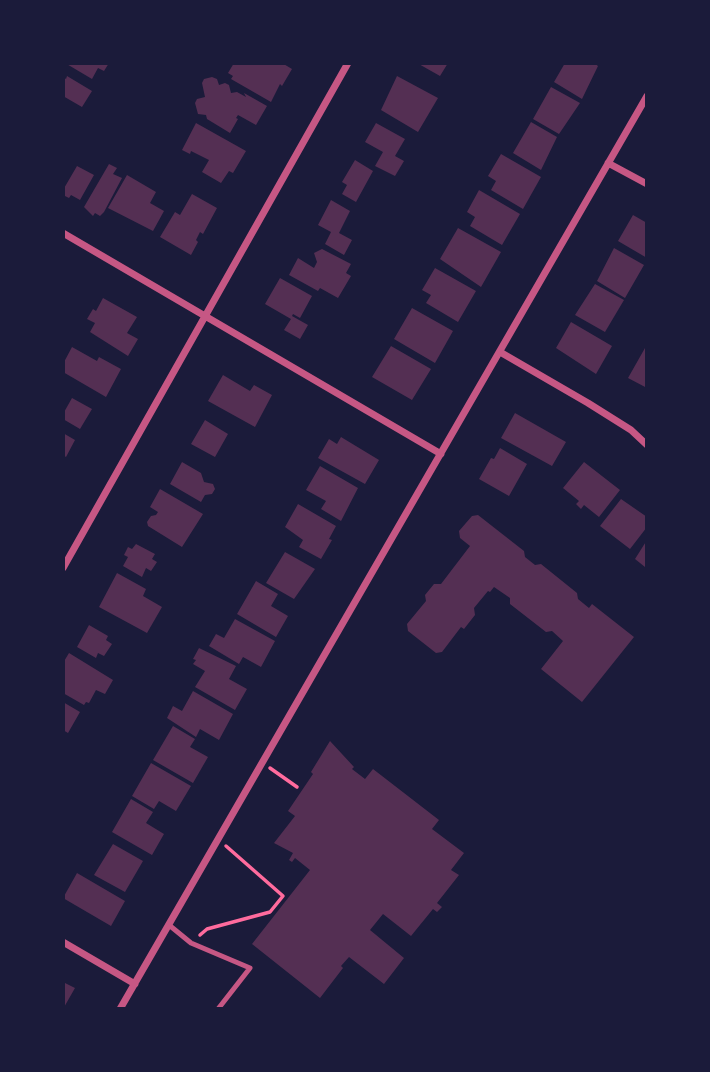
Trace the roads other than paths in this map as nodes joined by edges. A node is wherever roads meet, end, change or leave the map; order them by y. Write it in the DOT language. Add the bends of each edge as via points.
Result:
graph roads {
  1 [pos="348,63"];
  2 [pos="647,96"];
  3 [pos="608,163"];
  4 [pos="647,184"];
  5 [pos="63,233"];
  6 [pos="203,316"];
  7 [pos="500,352"];
  8 [pos="647,445"];
  9 [pos="442,454"];
  10 [pos="63,568"];
  11 [pos="169,925"];
  12 [pos="63,942"];
  13 [pos="135,984"];
  14 [pos="120,1009"];
  15 [pos="218,1009"];
  1 -- 6 [label="street"];
  2 -- 3 [label="street"];
  3 -- 4 [label="street"];
  3 -- 7 [label="street"];
  5 -- 6 [label="street"];
  6 -- 9 [label="street"];
  6 -- 10 [label="street"];
  7 -- 8 [label="street" via="631,430"];
  7 -- 9 [label="street"];
  9 -- 11 [label="street"];
  11 -- 13 [label="street"];
  11 -- 15 [label="lane" via="191,943 250,968"];
  12 -- 13 [label="street"];
  13 -- 14 [label="street"];
}
